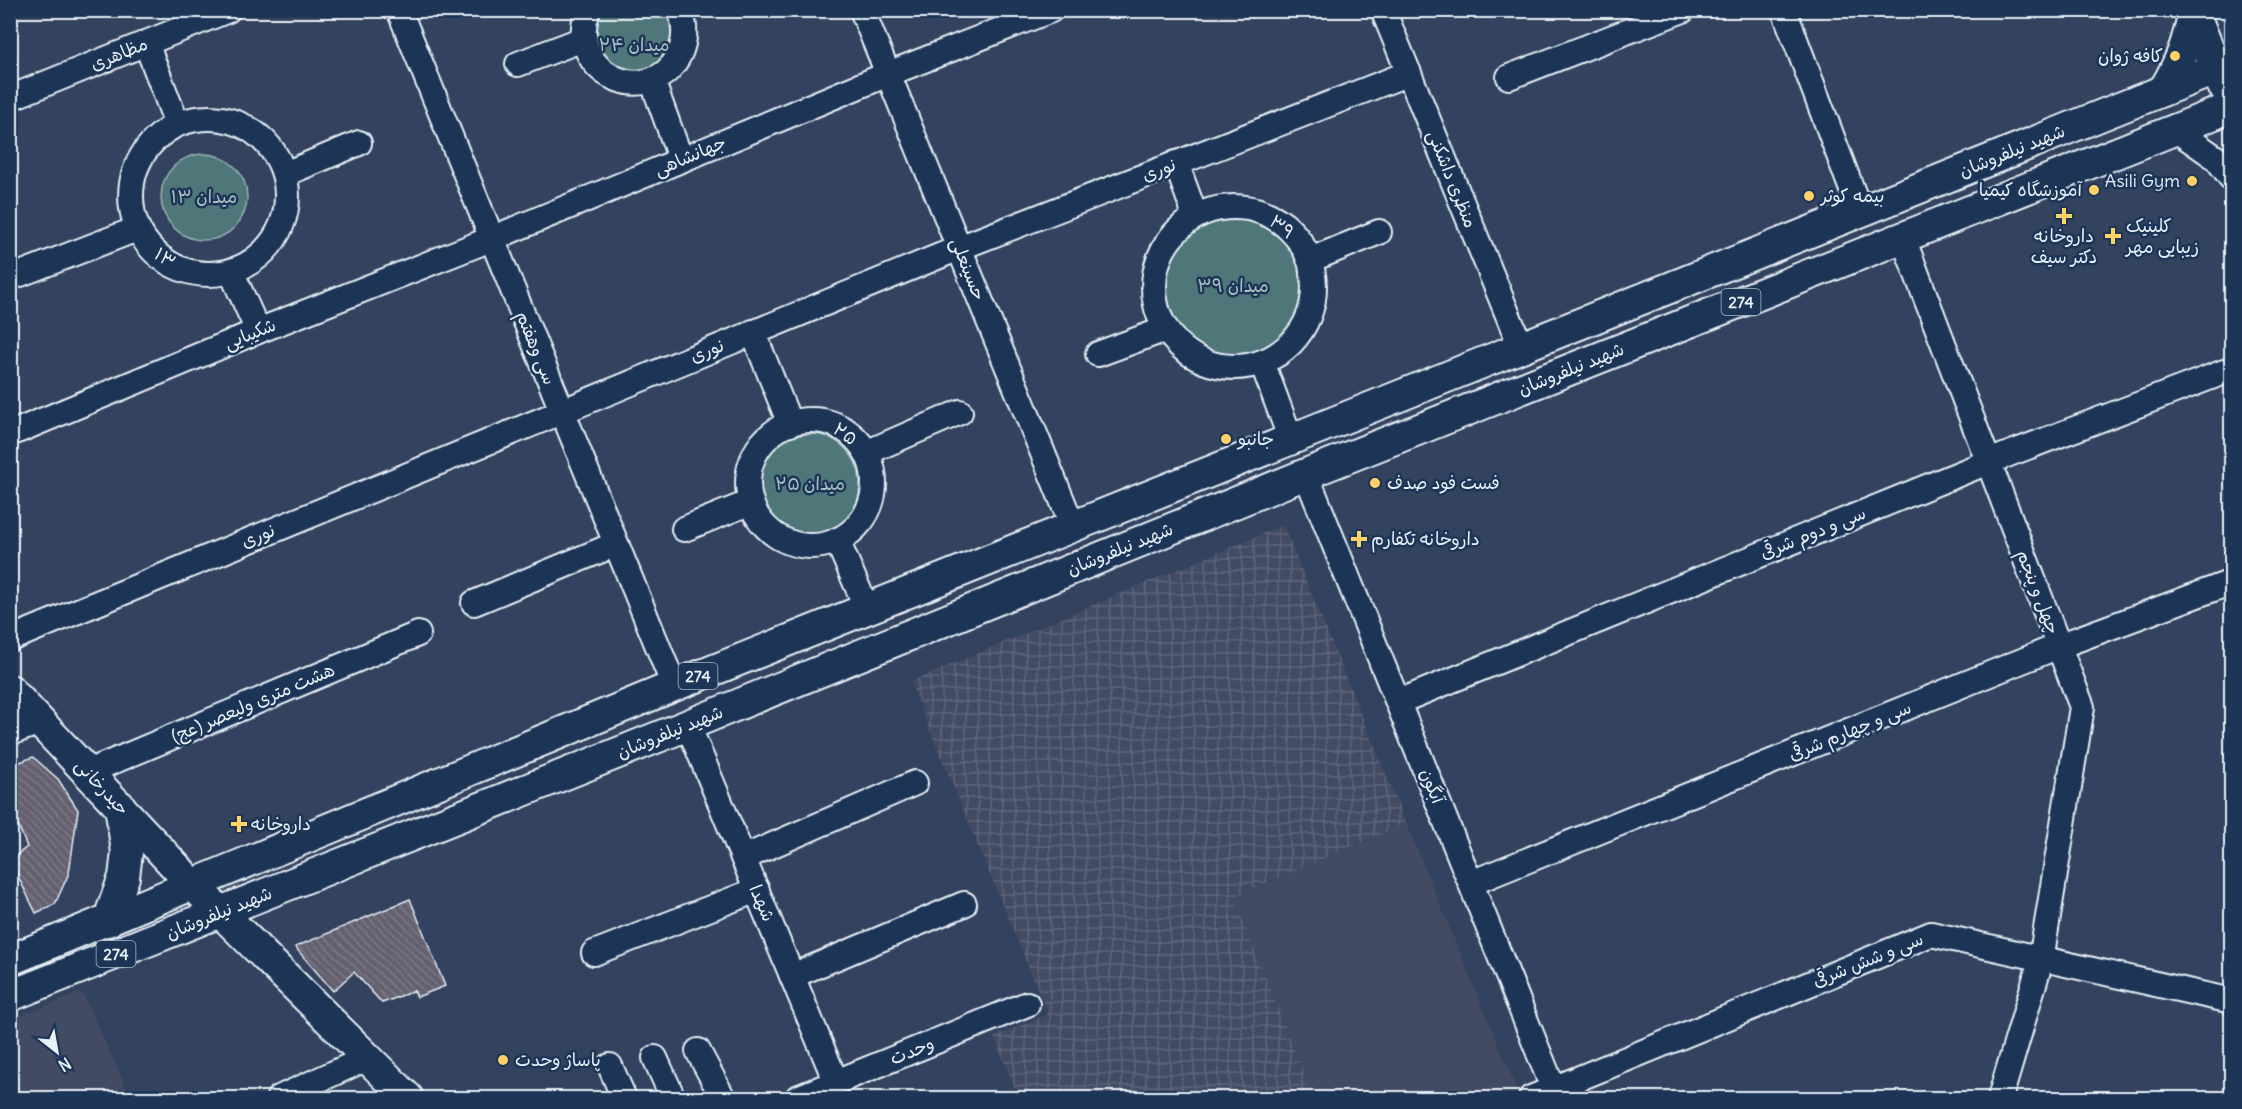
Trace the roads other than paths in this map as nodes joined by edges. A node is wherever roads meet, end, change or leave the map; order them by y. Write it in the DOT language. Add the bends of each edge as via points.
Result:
graph roads {
  1 [pos="228,10"];
  2 [pos="399,10"];
  3 [pos="588,10"];
  4 [pos="680,10"];
  5 [pos="862,10"];
  6 [pos="1051,10"];
  7 [pos="1383,10"];
  8 [pos="1683,10"];
  9 [pos="1784,10"];
  10 [pos="2194,11"];
  11 [pos="583,39"];
  12 [pos="147,43"];
  13 [pos="518,64"];
  14 [pos="2224,66"];
  15 [pos="1408,73"];
  16 [pos="888,74"];
  17 [pos="1509,77"];
  18 [pos="652,80"];
  19 [pos="2164,90"];
  20 [pos="10,98"];
  21 [pos="2232,107"];
  22 [pos="177,124"];
  23 [pos="2176,130"];
  24 [pos="358,143"];
  25 [pos="681,160"];
  26 [pos="1176,163"];
  27 [pos="285,174"];
  28 [pos="2232,179"];
  29 [pos="1860,211"];
  30 [pos="1196,215"];
  31 [pos="137,229"];
  32 [pos="1379,232"];
  33 [pos="1903,238"];
  34 [pos="491,239"];
  35 [pos="959,248"];
  36 [pos="1310,260"];
  37 [pos="231,271"];
  38 [pos="10,278"];
  39 [pos="1166,329"];
  40 [pos="258,331"];
  41 [pos="753,332"];
  42 [pos="1521,347"];
  43 [pos="1098,354"];
  44 [pos="1262,362"];
  45 [pos="2232,369"];
  46 [pos="561,411"];
  47 [pos="960,412"];
  48 [pos="790,424"];
  49 [pos="10,434"];
  50 [pos="1292,440"];
  51 [pos="868,452"];
  52 [pos="1988,462"];
  53 [pos="1306,474"];
  54 [pos="751,502"];
  55 [pos="1073,527"];
  56 [pos="684,529"];
  57 [pos="837,540"];
  58 [pos="616,544"];
  59 [pos="2232,582"];
  60 [pos="474,603"];
  61 [pos="867,609"];
  62 [pos="418,634"];
  63 [pos="10,639"];
  64 [pos="2059,646"];
  65 [pos="674,686"];
  66 [pos="10,690"];
  67 [pos="1398,702"];
  68 [pos="40,722"];
  69 [pos="688,725"];
  70 [pos="10,733"];
  71 [pos="88,772"];
  72 [pos="915,783"];
  73 [pos="120,806"];
  74 [pos="743,858"];
  75 [pos="1471,884"];
  76 [pos="193,885"];
  77 [pos="757,890"];
  78 [pos="964,904"];
  79 [pos="221,912"];
  80 [pos="108,921"];
  81 [pos="594,953"];
  82 [pos="10,960"];
  83 [pos="2041,960"];
  84 [pos="792,976"];
  85 [pos="10,996"];
  86 [pos="2232,1001"];
  87 [pos="1027,1004"];
  88 [pos="698,1051"];
  89 [pos="367,1058"];
  90 [pos="655,1058"];
  91 [pos="610,1066"];
  92 [pos="836,1082"];
  93 [pos="1555,1094"];
  94 [pos="279,1098"];
  95 [pos="408,1098"];
  96 [pos="624,1098"];
  97 [pos="673,1098"];
  98 [pos="723,1098"];
  99 [pos="797,1098"];
  100 [pos="1531,1098"];
  101 [pos="2000,1098"];
  1 -- 12 [label="street, مظاهری"];
  2 -- 34 [label="street, سی وهفتم"];
  3 -- 11 [label="street"];
  4 -- 18 [label="street" via="685,34 682,49 665,73"];
  5 -- 16 [label="street, حسینعلی"];
  6 -- 16 [label="street"];
  7 -- 15 [label="street, منظری داشکنی"];
  8 -- 17 [label="street"];
  9 -- 29 [label="street"];
  10 -- 14 [label="main road"];
  10 -- 19 [label="main road" via="2187,44"];
  11 -- 13 [label="street"];
  11 -- 18 [label="street" via="591,60 607,76 637,83"];
  12 -- 20 [label="street, مظاهری"];
  12 -- 22 [label="street"];
  14 -- 19 [label="main road, شهید نیلفروشان / 274"];
  14 -- 21 [label="main road"];
  15 -- 26 [label="street, نوری"];
  15 -- 42 [label="street, منظری داشکنی"];
  16 -- 25 [label="street, جهانشاهی"];
  16 -- 35 [label="street, حسینعلی"];
  18 -- 25 [label="street"];
  19 -- 29 [label="main road, شهید نیلفروشان / 274"];
  21 -- 23 [label="main road, شهید نیلفروشان / 274"];
  22 -- 27 [label="street, ۱۳" via="204,117 231,120 255,131 274,150"];
  22 -- 31 [label="street, ۱۳" via="156,137 138,164 132,180 131,205"];
  23 -- 28 [label="street" via="2216,158"];
  23 -- 33 [label="main road, شهید نیلفروشان / 274"];
  24 -- 27 [label="street"];
  25 -- 34 [label="street, جهانشاهی"];
  26 -- 30 [label="street"];
  26 -- 35 [label="street, نوری"];
  27 -- 37 [label="street, ۱۳" via="288,199 283,223 271,244 253,261"];
  29 -- 42 [label="main road, شهید نیلفروشان / 274"];
  30 -- 36 [label="street, ۳۹" via="1236,207 1260,211 1281,222 1298,239"];
  30 -- 39 [label="street, ۳۹" via="1172,237 1160,258 1154,282 1156,307"];
  31 -- 37 [label="street, ۱۳" via="166,262 187,271"];
  31 -- 38 [label="street"];
  32 -- 36 [label="street"];
  33 -- 52 [label="street, چهل و پنجم"];
  33 -- 53 [label="main road, شهید نیلفروشان / 274"];
  34 -- 40 [label="street, شکیبایی"];
  34 -- 46 [label="street, سی وهفتم"];
  35 -- 41 [label="street, نوری"];
  35 -- 55 [label="street, حسینعلی"];
  36 -- 44 [label="street, ۳۹" via="1314,284 1311,309 1301,332 1284,350"];
  37 -- 40 [label="street"];
  39 -- 43 [label="street"];
  39 -- 44 [label="street, ۳۹" via="1184,350 1208,363 1235,367"];
  40 -- 49 [label="street, شکیبایی"];
  41 -- 46 [label="street, نوری"];
  41 -- 48 [label="street"];
  42 -- 50 [label="main road, شهید نیلفروشان / 274"];
  44 -- 50 [label="street"];
  45 -- 52 [label="street, سی و دوم شرقی"];
  46 -- 58 [label="street, سی وهفتم"];
  46 -- 63 [label="street, نوری"];
  47 -- 51 [label="street"];
  48 -- 51 [label="street, ۲۵" via="810,420 831,423 849,433"];
  48 -- 54 [label="street, ۲۵" via="759,447 748,483"];
  50 -- 53 [label="main road"];
  50 -- 55 [label="main road, 274"];
  51 -- 57 [label="street, ۲۵" via="874,483 871,501 863,518"];
  52 -- 64 [label="street, چهل و پنجم"];
  52 -- 67 [label="street, سی و دوم شرقی"];
  53 -- 67 [label="street, آبگون"];
  53 -- 69 [label="main road, شهید نیلفروشان / 274"];
  54 -- 56 [label="street"];
  54 -- 57 [label="street, ۲۵" via="760,520 775,535 794,544 814,546"];
  55 -- 61 [label="main road, 274"];
  57 -- 61 [label="street"];
  58 -- 60 [label="street"];
  58 -- 65 [label="street, سی وهفتم"];
  59 -- 64 [label="street, سی و چهارم شرقی"];
  61 -- 65 [label="main road, 274"];
  62 -- 71 [label="street, هشت متری ولیعصر (عج)"];
  64 -- 75 [label="street, سی و چهارم شرقی"];
  64 -- 83 [label="street, چهل و پنجم" via="2082,706"];
  65 -- 69 [label="main road"];
  65 -- 76 [label="main road, 274"];
  66 -- 68 [label="main road, حیدرخانی"];
  67 -- 75 [label="street, آبگون"];
  68 -- 70 [label="street"];
  68 -- 71 [label="main road, حیدرخانی"];
  69 -- 74 [label="street, شهدا"];
  69 -- 79 [label="main road, شهید نیلفروشان / 274"];
  71 -- 73 [label="main road, حیدرخانی"];
  72 -- 74 [label="street"];
  73 -- 76 [label="main road, حیدرخانی"];
  73 -- 80 [label="main road" via="127,852 124,877"];
  74 -- 77 [label="street, شهدا"];
  75 -- 93 [label="street, آبگون"];
  76 -- 79 [label="main road, حیدرخانی"];
  76 -- 80 [label="main road, 274"];
  77 -- 81 [label="street"];
  77 -- 84 [label="street, شهدا"];
  78 -- 84 [label="street"];
  79 -- 85 [label="main road, شهید نیلفروشان / 274"];
  79 -- 89 [label="main road"];
  80 -- 82 [label="main road, 274"];
  83 -- 86 [label="street, سی و شش شرقی"];
  83 -- 93 [label="street, سی و شش شرقی" via="1931,934"];
  83 -- 101 [label="street, چهل و پنجم"];
  84 -- 92 [label="street, شهدا"];
  87 -- 92 [label="street, وحدت"];
  88 -- 98 [label="street"];
  89 -- 94 [label="street"];
  89 -- 95 [label="main road"];
  90 -- 97 [label="street"];
  91 -- 96 [label="street"];
  92 -- 99 [label="street, وحدت"];
  93 -- 100 [label="street, سی و شش شرقی"];
}
